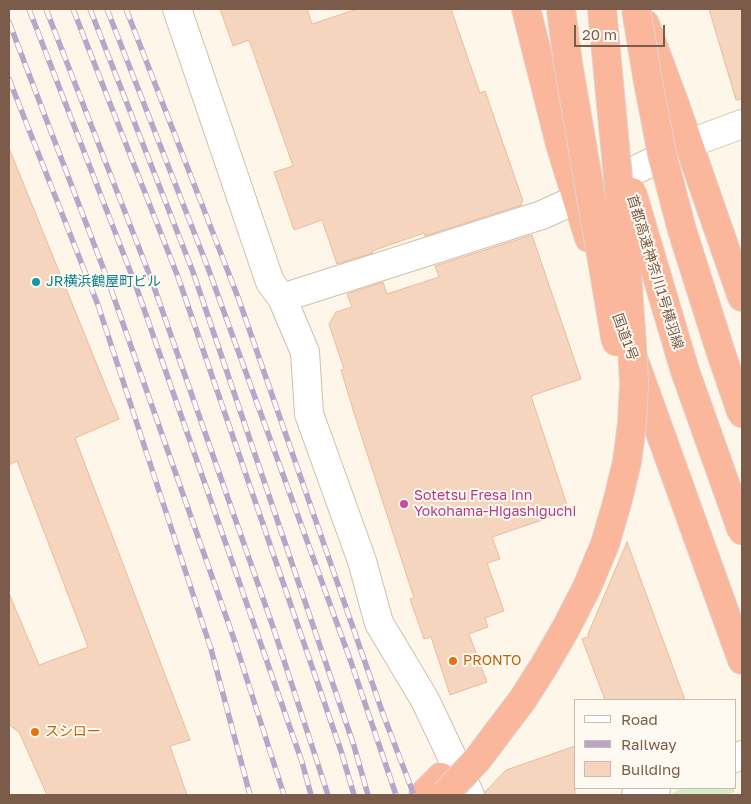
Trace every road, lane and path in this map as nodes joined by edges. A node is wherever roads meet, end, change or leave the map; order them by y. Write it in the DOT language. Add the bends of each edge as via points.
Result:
graph roads {
  1 [pos="177,9"];
  2 [pos="526,9"];
  3 [pos="561,9"];
  4 [pos="588,9"];
  5 [pos="602,9"];
  6 [pos="638,9"];
  7 [pos="742,124"];
  8 [pos="688,144"];
  9 [pos="577,200"];
  10 [pos="742,297"];
  11 [pos="282,298"];
  12 [pos="742,414"];
  13 [pos="742,531"];
  14 [pos="742,660"];
  15 [pos="653,789"];
  16 [pos="423,795"];
  17 [pos="444,795"];
  18 [pos="470,795"];
  19 [pos="636,795"];
  1 -- 11 [label="street" via="270,282"];
  2 -- 9 [label="highway, 国道1号"];
  3 -- 16 [label="highway, bridge" via="617,351 619,423 614,460 591,540 554,622 489,721"];
  4 -- 13 [label="highway, 首都高速神奈川1号横羽線, bridge" via="603,88 625,171 685,371"];
  5 -- 17 [label="highway, bridge" via="632,345 634,384 627,462 605,544 566,628 512,714"];
  6 -- 8 [label="highway"];
  6 -- 12 [label="highway, bridge" via="662,154 682,230"];
  7 -- 8 [label="street"];
  8 -- 9 [label="street"];
  8 -- 10 [label="highway"];
  9 -- 11 [label="street" via="542,215"];
  9 -- 14 [label="highway, 国道1号"];
  11 -- 18 [label="street" via="305,352 309,414 362,561 379,623 425,700"];
  15 -- 19 [label="street"];
}
